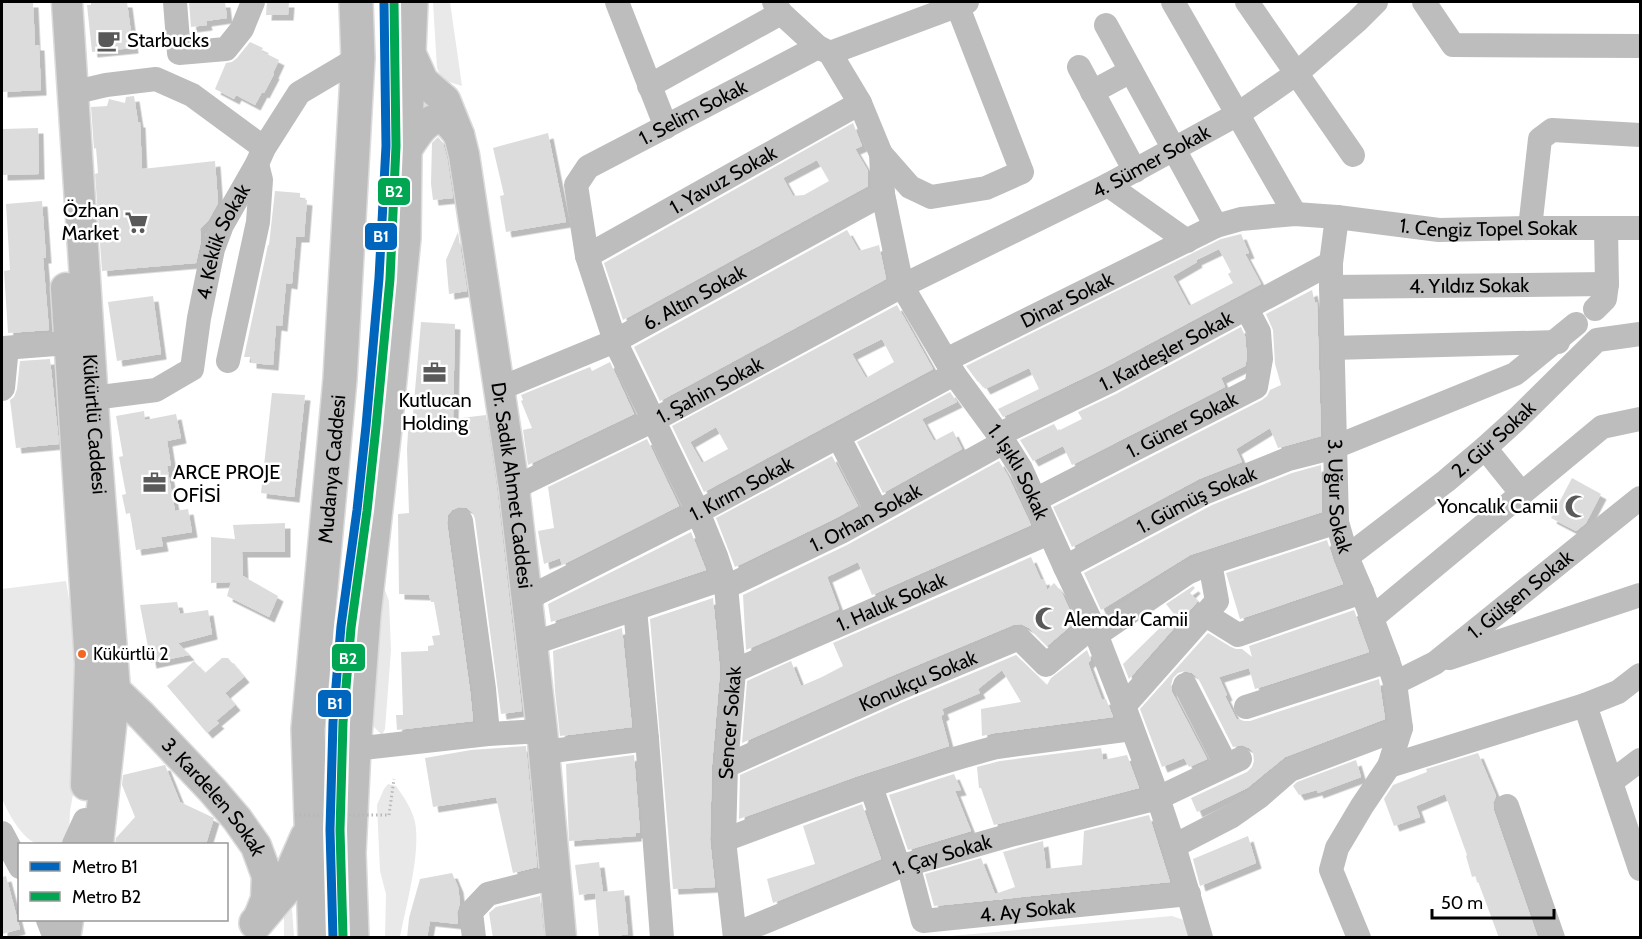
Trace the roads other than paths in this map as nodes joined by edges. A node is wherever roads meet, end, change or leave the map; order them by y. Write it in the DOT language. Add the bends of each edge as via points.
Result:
graph roads {
  1 [pos="48,2"];
  2 [pos="67,2"];
  3 [pos="175,2"];
  4 [pos="253,2"];
  5 [pos="356,2"];
  6 [pos="411,2"];
  7 [pos="1173,2"];
  8 [pos="1247,2"];
  9 [pos="1376,2"];
  10 [pos="1424,2"];
  11 [pos="960,3"];
  12 [pos="627,5"];
  13 [pos="777,7"];
  14 [pos="1351,11"];
  15 [pos="1106,25"];
  16 [pos="1641,46"];
  17 [pos="824,50"];
  18 [pos="410,51"];
  19 [pos="358,58"];
  20 [pos="1079,67"];
  21 [pos="1131,70"];
  22 [pos="1297,73"];
  23 [pos="649,86"];
  24 [pos="1092,92"];
  25 [pos="72,93"];
  26 [pos="860,103"];
  27 [pos="1238,114"];
  28 [pos="666,127"];
  29 [pos="459,135"];
  30 [pos="1641,135"];
  31 [pos="1174,149"];
  32 [pos="405,152"];
  33 [pos="880,154"];
  34 [pos="1353,155"];
  35 [pos="260,156"];
  36 [pos="1135,171"];
  37 [pos="576,185"];
  38 [pos="1108,185"];
  39 [pos="883,194"];
  40 [pos="1295,214"];
  41 [pos="1337,217"];
  42 [pos="1216,226"];
  43 [pos="1530,228"];
  44 [pos="1606,228"];
  45 [pos="1641,228"];
  46 [pos="1186,241"];
  47 [pos="586,256"];
  48 [pos="1331,275"];
  49 [pos="1607,284"];
  50 [pos="902,286"];
  51 [pos="1247,309"];
  52 [pos="1595,309"];
  53 [pos="1576,324"];
  54 [pos="1641,334"];
  55 [pos="1598,340"];
  56 [pos="615,341"];
  57 [pos="68,343"];
  58 [pos="1554,343"];
  59 [pos="1332,348"];
  60 [pos="228,361"];
  61 [pos="950,367"];
  62 [pos="2,389"];
  63 [pos="500,389"];
  64 [pos="93,398"];
  65 [pos="1641,419"];
  66 [pos="654,420"];
  67 [pos="838,436"];
  68 [pos="1001,438"];
  69 [pos="1335,447"];
  70 [pos="1485,448"];
  71 [pos="514,488"];
  72 [pos="1522,494"];
  73 [pos="1640,499"];
  74 [pos="1035,500"];
  75 [pos="698,512"];
  76 [pos="877,512"];
  77 [pos="461,521"];
  78 [pos="1337,522"];
  79 [pos="1049,533"];
  80 [pos="1347,557"];
  81 [pos="1210,563"];
  82 [pos="1065,567"];
  83 [pos="724,583"];
  84 [pos="1362,592"];
  85 [pos="1641,595"];
  86 [pos="526,598"];
  87 [pos="635,609"];
  88 [pos="1206,615"];
  89 [pos="1372,618"];
  90 [pos="1095,631"];
  91 [pos="531,644"];
  92 [pos="1435,663"];
  93 [pos="734,671"];
  94 [pos="1392,672"];
  95 [pos="1641,675"];
  96 [pos="1185,685"];
  97 [pos="114,690"];
  98 [pos="1125,705"];
  99 [pos="1585,705"];
  100 [pos="1246,706"];
  101 [pos="1401,728"];
  102 [pos="1132,729"];
  103 [pos="488,734"];
  104 [pos="647,739"];
  105 [pos="543,742"];
  106 [pos="354,749"];
  107 [pos="1641,760"];
  108 [pos="726,766"];
  109 [pos="1389,766"];
  110 [pos="1611,782"];
  111 [pos="871,787"];
  112 [pos="1158,798"];
  113 [pos="1507,806"];
  114 [pos="303,821"];
  115 [pos="84,838"];
  116 [pos="724,840"];
  117 [pos="8,842"];
  118 [pos="1174,846"];
  119 [pos="18,863"];
  120 [pos="903,866"];
  121 [pos="1641,869"];
  122 [pos="555,877"];
  123 [pos="1189,894"];
  124 [pos="48,921"];
  125 [pos="68,921"];
  126 [pos="87,921"];
  127 [pos="255,930"];
  128 [pos="735,936"];
  129 [pos="55,938"];
  130 [pos="65,938"];
  131 [pos="84,938"];
  132 [pos="315,938"];
  133 [pos="352,938"];
  134 [pos="474,938"];
  135 [pos="561,938"];
  136 [pos="662,938"];
  137 [pos="1201,938"];
  138 [pos="1359,938"];
  139 [pos="1553,938"];
  1 -- 57 [label="main road, Kükürtlü Caddesi" via="57,98"];
  2 -- 25 [label="main road, Kükürtlü Caddesi"];
  3 -- 4 [label="street" via="179,53 226,49 242,29"];
  5 -- 19 [label="highway, Mudanya Caddesi"];
  6 -- 18 [label="highway"];
  7 -- 27 [label="street"];
  8 -- 22 [label="street"];
  9 -- 14 [label="street, 4. Sümer Sokak"];
  10 -- 16 [label="street" via="1453,45"];
  11 -- 17 [label="street, 1. Selim Sokak"];
  11 -- 33 [label="street, 1. Işıklı Sokak" via="1022,172 986,188 931,197 909,187"];
  12 -- 23 [label="street"];
  13 -- 17 [label="street, 1. Işıklı Sokak"];
  13 -- 23 [label="street"];
  14 -- 22 [label="street, 4. Sümer Sokak"];
  15 -- 21 [label="street"];
  17 -- 26 [label="street, 1. Işıklı Sokak"];
  17 -- 28 [label="street, 1. Selim Sokak"];
  18 -- 29 [label="main road, Dr. Sadık Ahmet Caddesi" via="423,81 445,100"];
  18 -- 32 [label="highway"];
  19 -- 35 [label="street, 4. Keklik Sokak" via="299,93"];
  19 -- 114 [label="highway, Mudanya Caddesi" via="340,379"];
  20 -- 24 [label="street"];
  21 -- 24 [label="street"];
  21 -- 31 [label="street"];
  22 -- 27 [label="street, 4. Sümer Sokak"];
  22 -- 34 [label="street"];
  23 -- 28 [label="street"];
  24 -- 36 [label="street"];
  25 -- 35 [label="street" via="156,79 192,95"];
  25 -- 64 [label="main road, Kükürtlü Caddesi"];
  26 -- 33 [label="street, 1. Işıklı Sokak"];
  26 -- 47 [label="street, 1. Yavuz Sokak"];
  27 -- 31 [label="street, 4. Sümer Sokak"];
  27 -- 40 [label="street"];
  28 -- 37 [label="street, 1. Selim Sokak" via="588,167"];
  29 -- 32 [label="main road" via="441,119 432,120"];
  29 -- 63 [label="main road, Dr. Sadık Ahmet Caddesi"];
  30 -- 43 [label="street" via="1552,130 1540,139"];
  31 -- 36 [label="street, 4. Sümer Sokak"];
  31 -- 42 [label="street"];
  32 -- 106 [label="highway" via="404,238 364,615"];
  33 -- 39 [label="street, 1. Işıklı Sokak"];
  35 -- 60 [label="street" via="258,222"];
  35 -- 64 [label="street, 4. Keklik Sokak" via="213,249 192,369 156,390"];
  36 -- 38 [label="street, 4. Sümer Sokak"];
  37 -- 47 [label="street, Sencer Sokak"];
  38 -- 46 [label="street"];
  38 -- 50 [label="street, 4. Sümer Sokak"];
  39 -- 50 [label="street, 1. Işıklı Sokak"];
  39 -- 56 [label="street, 6. Altın Sokak"];
  40 -- 41 [label="street, Dinar Sokak"];
  40 -- 42 [label="street, Dinar Sokak" via="1241,219"];
  41 -- 43 [label="street, 1. Cengiz Topel Sokak" via="1439,230"];
  41 -- 48 [label="street, 3. Uğur Sokak"];
  42 -- 46 [label="street, Dinar Sokak"];
  43 -- 44 [label="street, 1. Cengiz Topel Sokak"];
  44 -- 45 [label="street, 1. Cengiz Topel Sokak"];
  44 -- 49 [label="street"];
  46 -- 61 [label="street, Dinar Sokak"];
  47 -- 56 [label="street, Sencer Sokak"];
  48 -- 49 [label="street, 4. Yıldız Sokak"];
  48 -- 51 [label="street, 1. Kardeşler Sokak"];
  48 -- 59 [label="street, 3. Uğur Sokak"];
  49 -- 52 [label="street" via="1605,299"];
  50 -- 61 [label="street, 1. Işıklı Sokak"];
  50 -- 66 [label="street, 1. Şahin Sokak"];
  51 -- 68 [label="street, 1. Kardeşler Sokak"];
  51 -- 74 [label="street, 1. Güner Sokak" via="1259,332 1261,359 1256,387"];
  53 -- 58 [label="street, 1. Gümüş Sokak"];
  54 -- 55 [label="street"];
  55 -- 58 [label="street"];
  55 -- 70 [label="street, 2. Gür Sokak"];
  56 -- 63 [label="street, 6. Altın Sokak"];
  56 -- 66 [label="street, Sencer Sokak"];
  57 -- 62 [label="street" via="4,348"];
  57 -- 115 [label="main road, Kükürtlü Caddesi" via="90,664"];
  58 -- 59 [label="street"];
  58 -- 69 [label="street, 1. Gümüş Sokak" via="1515,374"];
  59 -- 69 [label="street, 3. Uğur Sokak"];
  61 -- 67 [label="street, 1. Kırım Sokak"];
  61 -- 68 [label="street, 1. Işıklı Sokak"];
  63 -- 71 [label="main road, Dr. Sadık Ahmet Caddesi"];
  64 -- 97 [label="main road, Kükürtlü Caddesi"];
  65 -- 72 [label="street" via="1602,427"];
  66 -- 71 [label="street, 1. Şahin Sokak"];
  66 -- 75 [label="street, Sencer Sokak"];
  67 -- 75 [label="street, 1. Kırım Sokak"];
  67 -- 76 [label="street"];
  68 -- 74 [label="street, 1. Işıklı Sokak"];
  68 -- 76 [label="street, 1. Orhan Sokak"];
  69 -- 78 [label="street, 3. Uğur Sokak"];
  69 -- 82 [label="street, 1. Gümüş Sokak" via="1288,459 1206,492"];
  70 -- 72 [label="street"];
  70 -- 80 [label="street, 2. Gür Sokak"];
  71 -- 86 [label="main road, Dr. Sadık Ahmet Caddesi"];
  72 -- 89 [label="street"];
  73 -- 92 [label="street, 1. Gülşen Sokak"];
  74 -- 79 [label="street, 1. Işıklı Sokak"];
  75 -- 83 [label="street, Sencer Sokak"];
  75 -- 86 [label="street, 1. Kırım Sokak"];
  76 -- 83 [label="street, 1. Orhan Sokak"];
  77 -- 103 [label="street"];
  78 -- 80 [label="street, 3. Uğur Sokak"];
  78 -- 81 [label="street"];
  79 -- 82 [label="street, 1. Işıklı Sokak"];
  79 -- 93 [label="street, 1. Haluk Sokak"];
  80 -- 84 [label="street, 3. Uğur Sokak"];
  81 -- 88 [label="street" via="1217,602"];
  81 -- 90 [label="street" via="1187,573"];
  82 -- 90 [label="street, 1. Işıklı Sokak"];
  83 -- 87 [label="street, 1. Orhan Sokak"];
  83 -- 93 [label="street, Sencer Sokak"];
  84 -- 88 [label="street" via="1238,635"];
  84 -- 89 [label="street, 3. Uğur Sokak"];
  85 -- 92 [label="street"];
  86 -- 91 [label="main road, Dr. Sadık Ahmet Caddesi"];
  87 -- 91 [label="street, 1. Orhan Sokak"];
  87 -- 104 [label="street"];
  88 -- 98 [label="street"];
  89 -- 94 [label="street, 3. Uğur Sokak"];
  90 -- 98 [label="street, 1. Işıklı Sokak"];
  90 -- 108 [label="street, Konukçu Sokak" via="1046,665 1019,638"];
  91 -- 105 [label="main road, Dr. Sadık Ahmet Caddesi"];
  92 -- 94 [label="street, 1. Gülşen Sokak"];
  93 -- 108 [label="street, Sencer Sokak"];
  94 -- 100 [label="street, 1. Gülşen Sokak"];
  94 -- 101 [label="street, 3. Uğur Sokak"];
  95 -- 99 [label="street" via="1618,692"];
  96 -- 112 [label="street, 1. Çay Sokak" via="1233,762"];
  97 -- 115 [label="main road, Kükürtlü Caddesi"];
  97 -- 127 [label="main road, 3. Kardelen Sokak" via="190,765 256,846 267,876 266,899"];
  98 -- 102 [label="street, 1. Işıklı Sokak"];
  99 -- 109 [label="street"];
  99 -- 110 [label="street"];
  101 -- 109 [label="street, 3. Uğur Sokak"];
  101 -- 118 [label="street" via="1290,770 1232,816"];
  102 -- 111 [label="street" via="997,747"];
  102 -- 112 [label="street, 1. Işıklı Sokak"];
  103 -- 105 [label="street"];
  103 -- 106 [label="street"];
  104 -- 105 [label="street"];
  104 -- 136 [label="street"];
  105 -- 122 [label="main road, Dr. Sadık Ahmet Caddesi"];
  106 -- 133 [label="highway" via="349,853"];
  107 -- 110 [label="street"];
  108 -- 116 [label="street, Sencer Sokak"];
  109 -- 138 [label="street, 3. Uğur Sokak" via="1337,848 1331,870"];
  110 -- 121 [label="street"];
  111 -- 116 [label="street"];
  111 -- 120 [label="street"];
  112 -- 118 [label="street, 1. Işıklı Sokak"];
  112 -- 120 [label="street, 1. Çay Sokak"];
  113 -- 139 [label="street"];
  114 -- 127 [label="highway" via="284,890"];
  114 -- 132 [label="highway, Mudanya Caddesi"];
  116 -- 128 [label="street, Sencer Sokak"];
  117 -- 119 [label="street"];
  118 -- 123 [label="street, 1. Işıklı Sokak"];
  120 -- 123 [label="street, 4. Ay Sokak" via="923,921"];
  120 -- 128 [label="street, 1. Çay Sokak"];
  122 -- 134 [label="street" via="488,894 471,912"];
  122 -- 135 [label="main road, Dr. Sadık Ahmet Caddesi"];
  123 -- 137 [label="street, 1. Işıklı Sokak"];
  124 -- 129 [label="street"];
  125 -- 130 [label="main road"];
  126 -- 131 [label="main road"];
}
